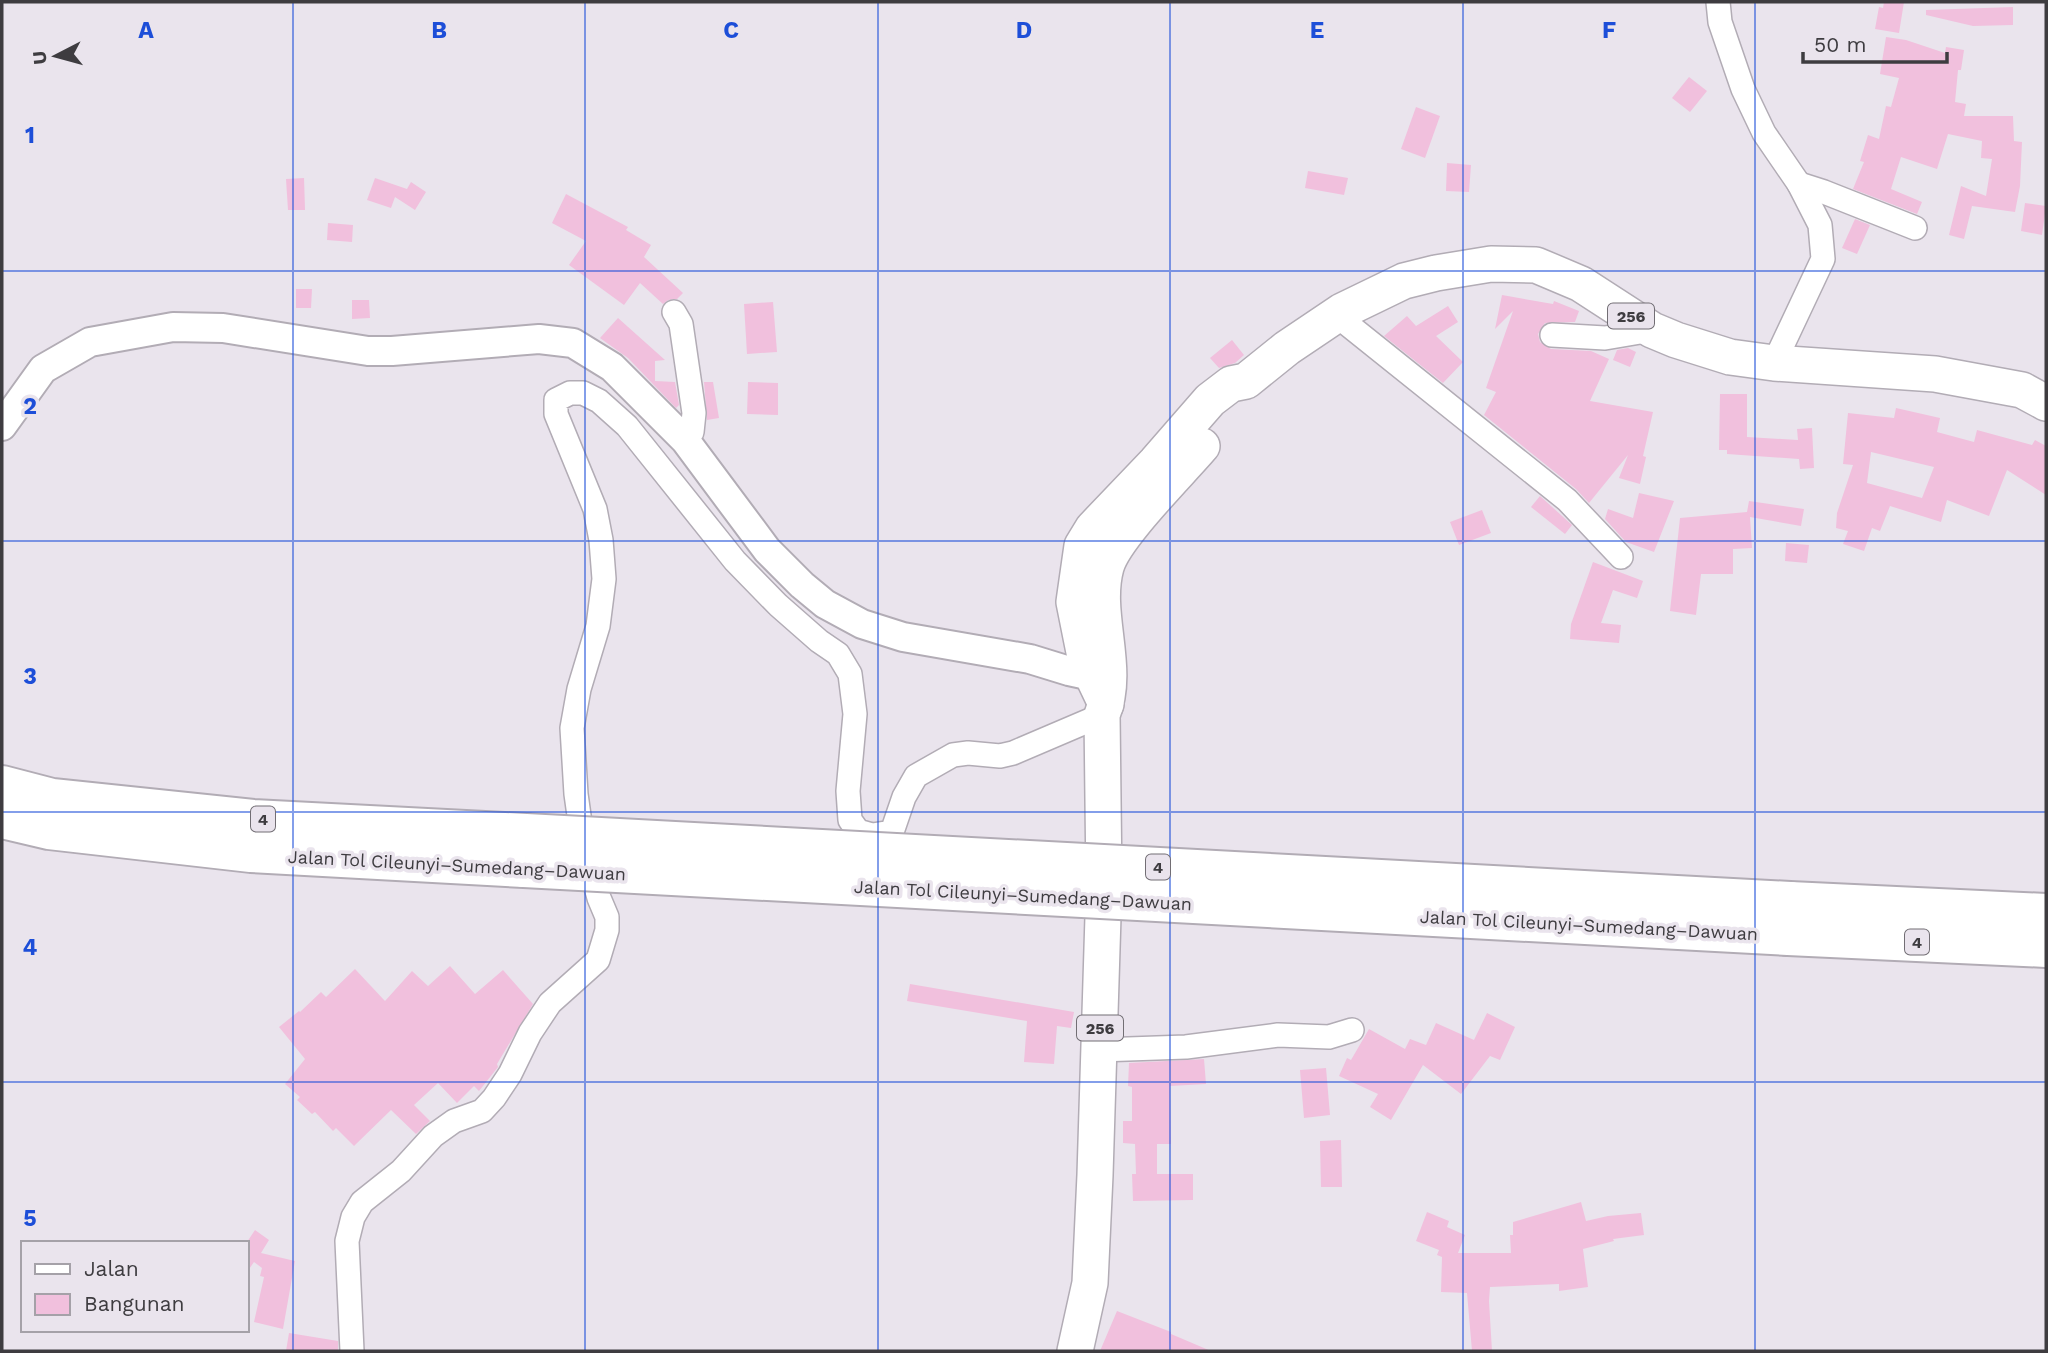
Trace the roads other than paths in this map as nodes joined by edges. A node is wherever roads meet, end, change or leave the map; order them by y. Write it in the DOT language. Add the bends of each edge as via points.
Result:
graph roads {
  1 [pos="1718,2"];
  2 [pos="1799,184"];
  3 [pos="1915,228"];
  4 [pos="674,312"];
  5 [pos="1336,315"];
  6 [pos="1652,330"];
  7 [pos="1552,335"];
  8 [pos="1774,363"];
  9 [pos="2046,403"];
  10 [pos="2,426"];
  11 [pos="685,440"];
  12 [pos="1115,525"];
  13 [pos="1621,557"];
  14 [pos="1102,692"];
  15 [pos="2,785"];
  16 [pos="2,819"];
  17 [pos="525,851"];
  18 [pos="2046,913"];
  19 [pos="1789,919"];
  20 [pos="2046,948"];
  21 [pos="1352,1030"];
  22 [pos="1099,1050"];
  23 [pos="352,1351"];
  24 [pos="1075,1351"];
  1 -- 2 [label="street" via="1720,22 1743,89 1764,133"];
  2 -- 3 [label="street"];
  2 -- 8 [label="street" via="1821,225 1823,259"];
  4 -- 11 [label="street" via="681,324 694,413 692,432"];
  5 -- 6 [label="main road, 256" via="1404,281 1491,264 1536,265 1581,284"];
  5 -- 12 [label="main road, 256" via="1246,381 1231,384 1210,400 1167,468"];
  5 -- 13 [label="street" via="1567,500"];
  6 -- 7 [label="street" via="1605,338"];
  6 -- 8 [label="main road, 256" via="1730,357"];
  8 -- 9 [label="main road, 256" via="1935,374 2022,390"];
  10 -- 11 [label="street" via="36,376 62,356 90,342 186,327 223,328 369,351 558,340 585,349 611,367"];
  11 -- 14 [label="street" via="767,550 825,604 862,624 903,637 1030,659 1069,671"];
  12 -- 14 [label="main road, 256" via="1103,595"];
  12 -- 14 [label="main road, 256" via="1093,528 1082,546 1074,602 1086,662"];
  14 -- 22 [label="main road, 256" via="1104,884"];
  14 -- 23 [label="street" via="1000,757 953,755 916,776 892,832 872,835 858,831 849,820 848,791 855,714 850,674 838,654 778,605 735,561 627,425 583,393 556,400 556,414 595,509 601,540 604,579 598,626 572,728 582,837 607,930 598,960 550,1003 494,1098 482,1111 454,1121 433,1136 401,1171 362,1202 347,1241"];
  15 -- 17 [label="highway, Jalan Tol Cileunyi–Sumedang–Dawuan / 4" via="52,797"];
  16 -- 17 [label="highway, Jalan Tol Cileunyi–Sumedang–Dawuan / 4" via="48,830 251,853"];
  17 -- 19 [label="highway, Jalan Tol Cileunyi–Sumedang–Dawuan / 4, bridge"];
  18 -- 19 [label="highway, Jalan Tol Cileunyi–Sumedang–Dawuan / 4"];
  19 -- 20 [label="highway, Jalan Tol Cileunyi–Sumedang–Dawuan / 4"];
  21 -- 22 [label="street" via="1329,1037 1278,1035 1186,1047"];
  22 -- 24 [label="main road, 256" via="1090,1283"];
}
